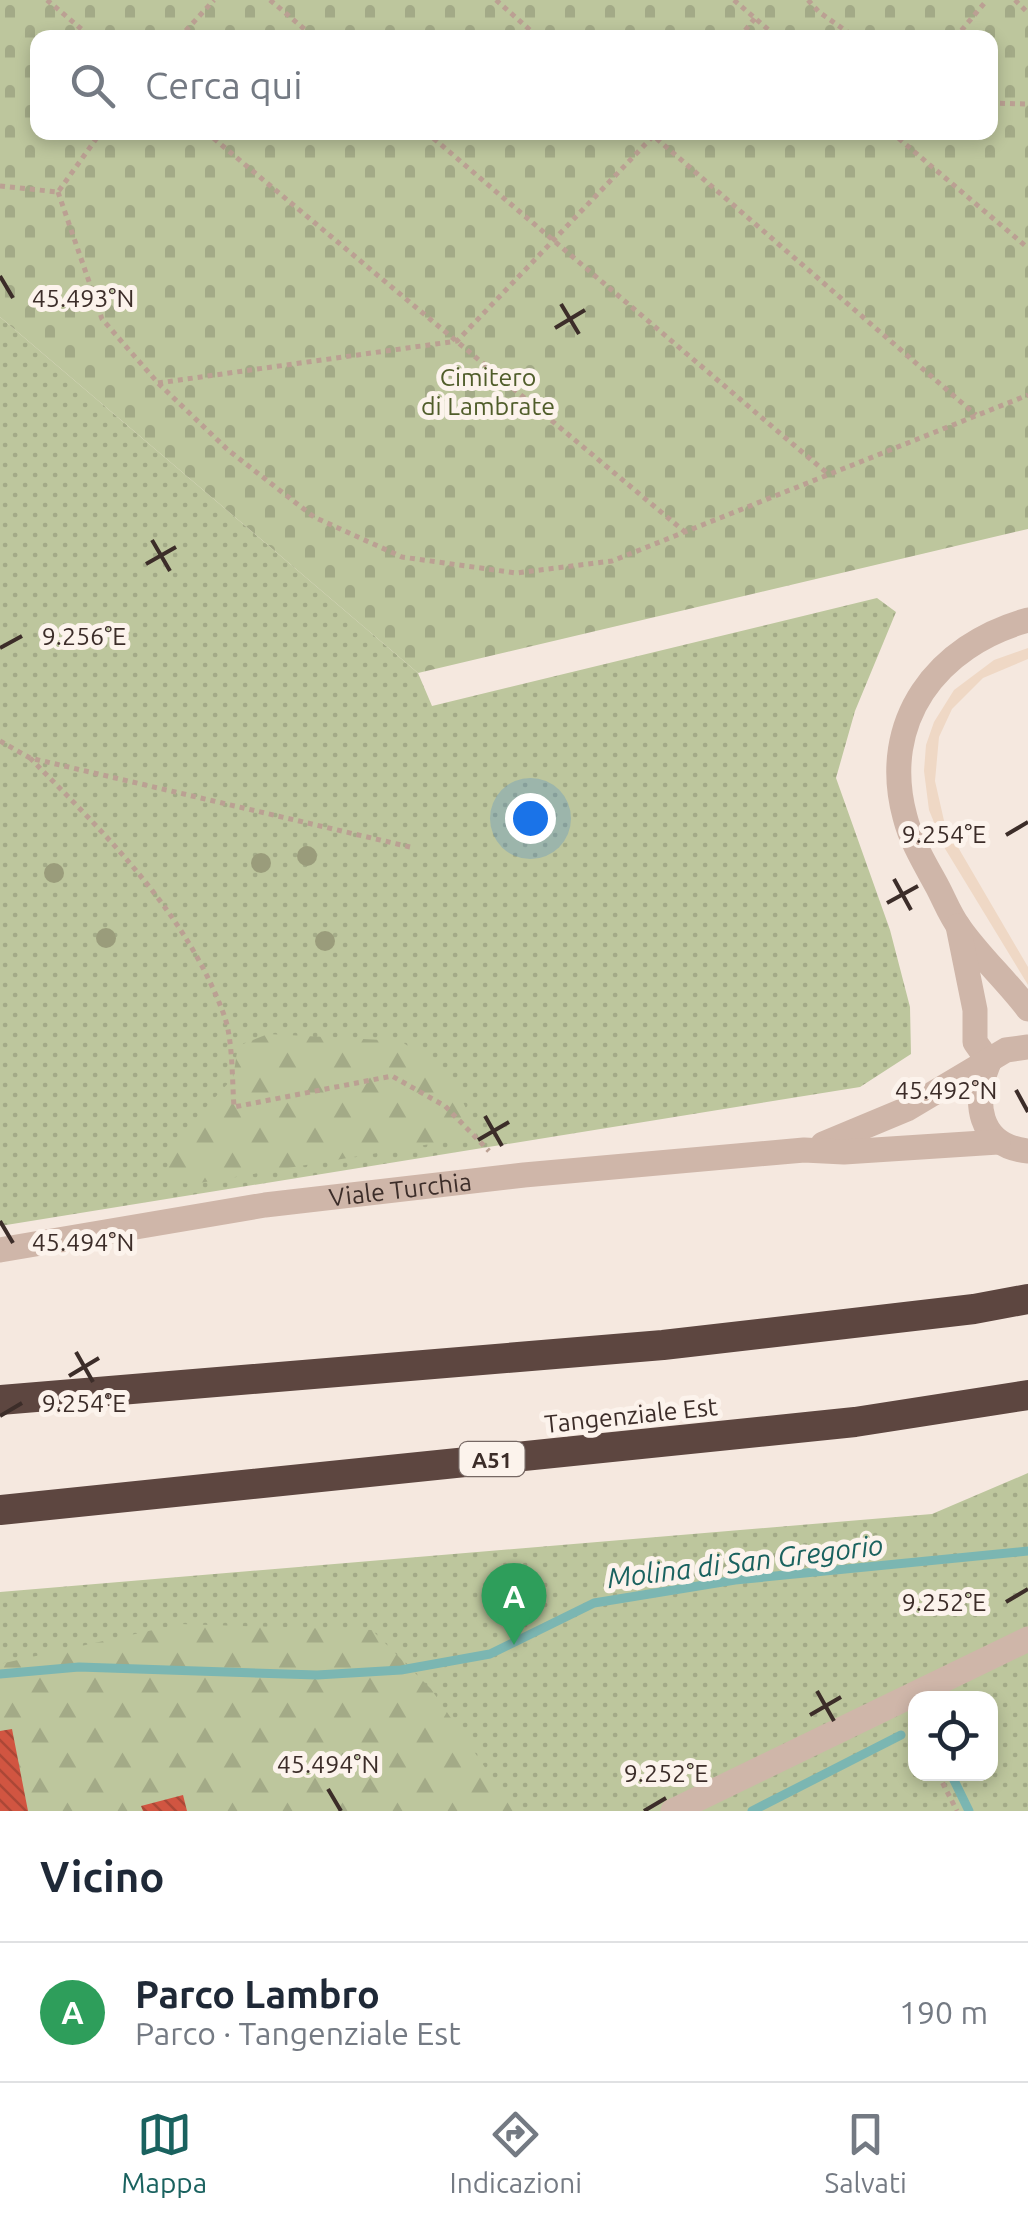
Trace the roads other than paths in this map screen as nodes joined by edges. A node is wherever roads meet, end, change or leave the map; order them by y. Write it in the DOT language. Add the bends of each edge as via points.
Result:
graph roads {
  1 [pos="1028,620"];
  2 [pos="958,926"];
  3 [pos="1028,1009"];
  4 [pos="1028,1047"];
  5 [pos="989,1062"];
  6 [pos="998,1142"];
  7 [pos="804,1150"];
  8 [pos="1028,1151"];
  9 [pos="0,1250"];
  10 [pos="1028,1300"];
  11 [pos="1028,1395"];
  12 [pos="0,1400"];
  13 [pos="0,1510"];
  14 [pos="1028,1639"];
  15 [pos="672,1811"];
  1 -- 2 [label="street" via="986,635 945,664 914,705 902,742 898,778 907,824"];
  2 -- 3 [label="street"];
  2 -- 5 [label="street" via="975,1042"];
  4 -- 5 [label="street, Viale Turchia" via="1006,1050"];
  5 -- 6 [label="street" via="980,1084 980,1115"];
  5 -- 7 [label="street, Viale Turchia" via="907,1109"];
  6 -- 7 [label="street, Viale Turchia"];
  6 -- 8 [label="street"];
  7 -- 9 [label="street, Viale Turchia" via="265,1205"];
  10 -- 12 [label="highway" via="663,1346"];
  11 -- 13 [label="highway, Tangenziale Est / A51" via="836,1424"];
  14 -- 15 [label="street"];
}
